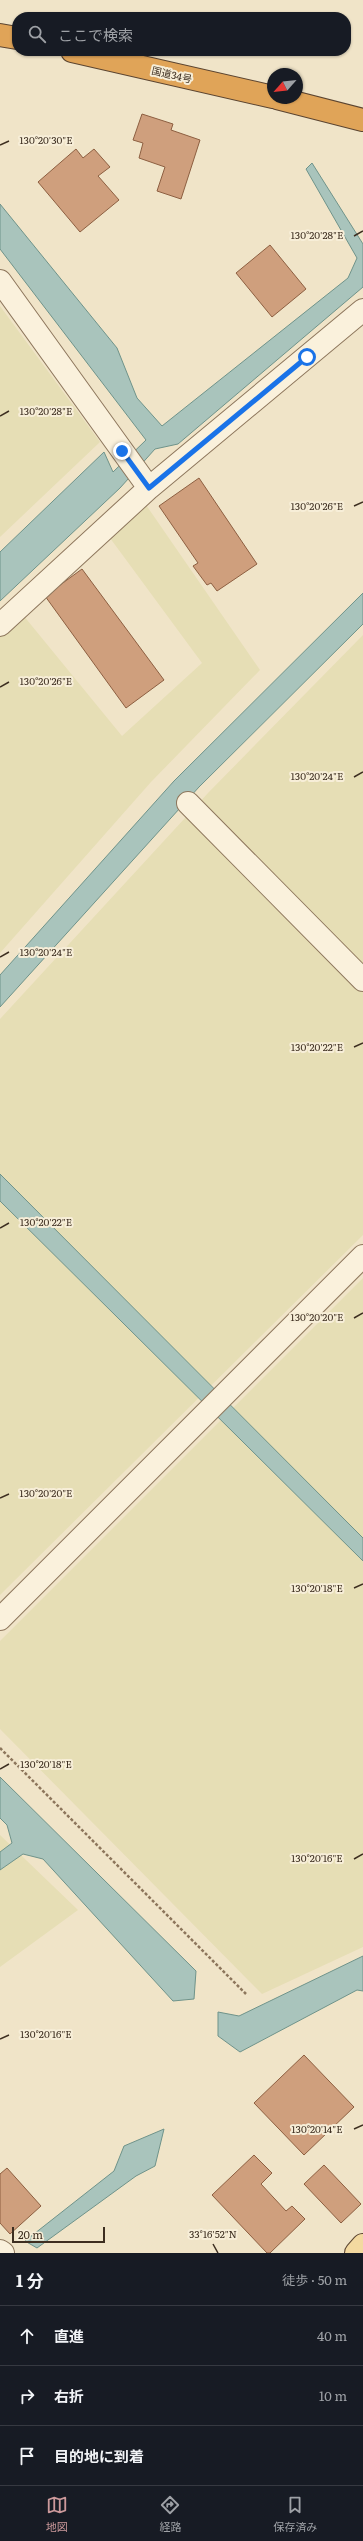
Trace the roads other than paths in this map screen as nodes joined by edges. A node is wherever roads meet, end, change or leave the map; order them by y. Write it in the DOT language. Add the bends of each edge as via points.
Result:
graph roads {
  1 [pos="0,35"];
  2 [pos="12,37"];
  3 [pos="94,56"];
  4 [pos="267,96"];
  5 [pos="300,104"];
  6 [pos="363,120"];
  7 [pos="0,281"];
  8 [pos="363,310"];
  9 [pos="149,488"];
  10 [pos="0,625"];
  11 [pos="188,803"];
  12 [pos="363,980"];
  13 [pos="363,1256"];
  14 [pos="0,1619"];
  15 [pos="363,2245"];
  16 [pos="0,2251"];
  17 [pos="3,2253"];
  18 [pos="356,2253"];
  1 -- 2 [label="highway"];
  3 -- 4 [label="highway, 国道34号"];
  5 -- 6 [label="highway"];
  7 -- 9 [label="street"];
  8 -- 9 [label="street"];
  9 -- 10 [label="street"];
  11 -- 12 [label="street"];
  13 -- 14 [label="street"];
  15 -- 18 [label="main road"];
  16 -- 17 [label="street"];
}
